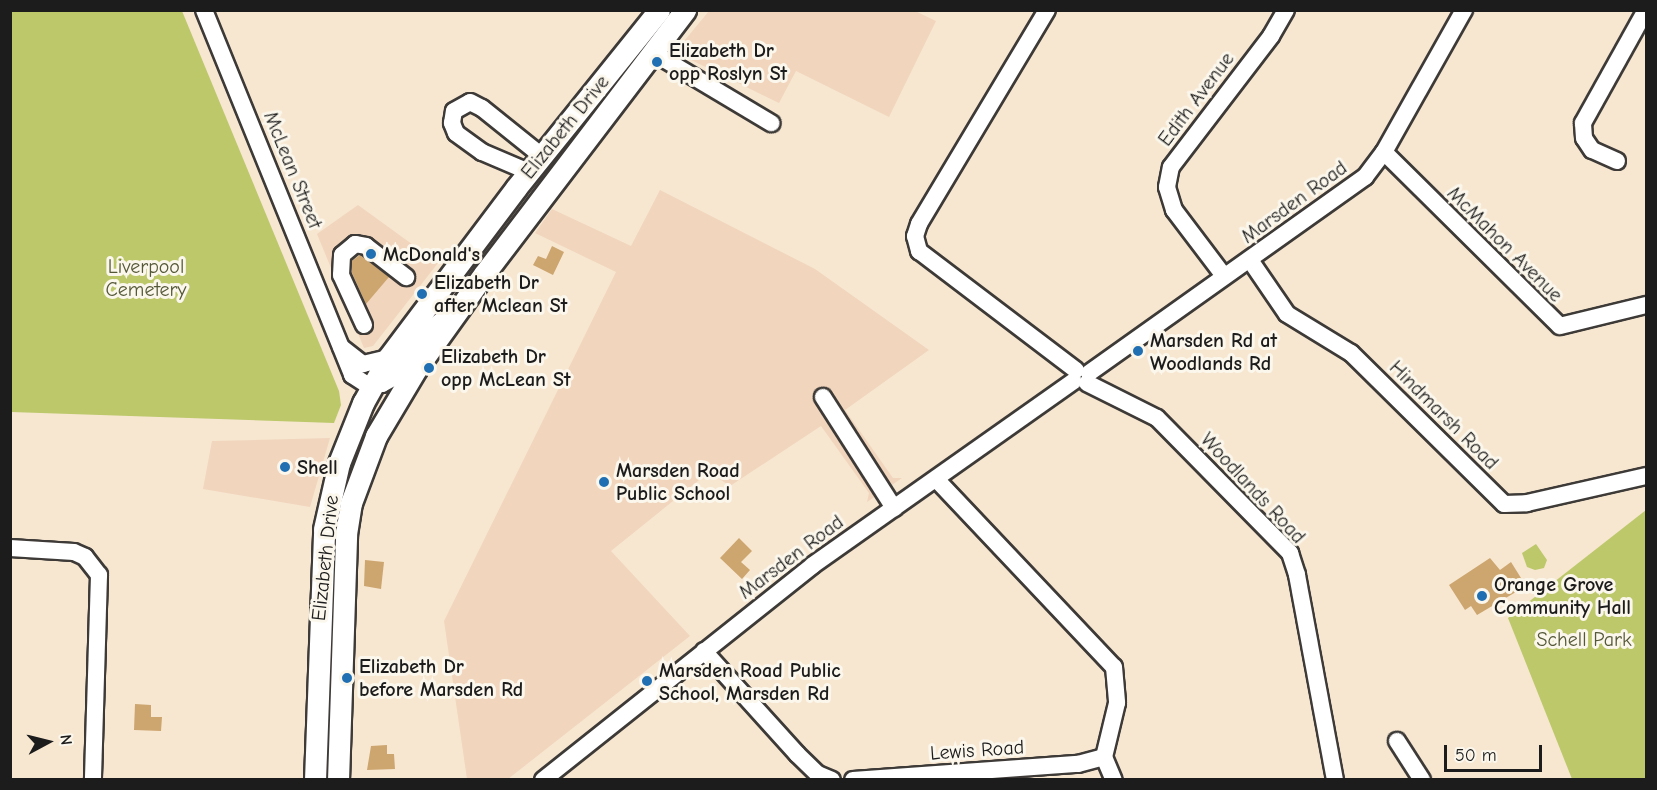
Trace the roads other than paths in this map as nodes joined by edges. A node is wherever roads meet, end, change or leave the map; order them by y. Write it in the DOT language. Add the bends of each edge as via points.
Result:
graph roads {
  1 [pos="204,10"];
  2 [pos="659,10"];
  3 [pos="685,10"];
  4 [pos="1047,10"];
  5 [pos="1286,10"];
  6 [pos="1464,10"];
  7 [pos="1646,10"];
  8 [pos="652,52"];
  9 [pos="771,123"];
  10 [pos="1384,152"];
  11 [pos="1617,161"];
  12 [pos="536,164"];
  13 [pos="1250,260"];
  14 [pos="1224,276"];
  15 [pos="406,277"];
  16 [pos="1647,305"];
  17 [pos="461,306"];
  18 [pos="364,325"];
  19 [pos="341,346"];
  20 [pos="388,358"];
  21 [pos="1081,377"];
  22 [pos="373,384"];
  23 [pos="823,397"];
  24 [pos="1647,476"];
  25 [pos="936,479"];
  26 [pos="894,508"];
  27 [pos="10,548"];
  28 [pos="704,651"];
  29 [pos="1397,741"];
  30 [pos="1104,757"];
  31 [pos="93,780"];
  32 [pos="315,780"];
  33 [pos="338,780"];
  34 [pos="543,780"];
  35 [pos="832,780"];
  36 [pos="853,780"];
  37 [pos="1114,780"];
  38 [pos="1335,780"];
  39 [pos="1422,780"];
  1 -- 19 [label="street, McLean Street"];
  2 -- 12 [label="main road, Elizabeth Drive"];
  3 -- 8 [label="main road, Elizabeth Drive"];
  4 -- 21 [label="street, Woodlands Road" via="915,236 919,251"];
  5 -- 14 [label="street, Edith Avenue" via="1271,36 1171,167 1167,187 1174,210"];
  6 -- 10 [label="street, Marsden Road"];
  7 -- 11 [label="street" via="1583,123 1584,138 1592,150"];
  8 -- 9 [label="street"];
  8 -- 17 [label="main road, Elizabeth Drive"];
  10 -- 13 [label="street, Marsden Road" via="1356,185"];
  10 -- 16 [label="street, McMahon Avenue" via="1560,326"];
  12 -- 12 [label="street" via="482,152 456,134 452,123 454,111 470,102 482,108"];
  12 -- 20 [label="main road, Elizabeth Drive"];
  13 -- 14 [label="street, Marsden Road"];
  13 -- 24 [label="street, Hindmarsh Road" via="1287,314 1352,353 1504,504 1527,503"];
  14 -- 21 [label="street, Marsden Road"];
  15 -- 18 [label="street" via="366,246 355,244 342,255 341,275"];
  17 -- 22 [label="street" via="430,329 393,378"];
  17 -- 33 [label="main road, Elizabeth Drive" via="376,436 351,503 342,568"];
  19 -- 20 [label="street" via="363,364"];
  19 -- 22 [label="street, McLean Street" via="352,375 358,381"];
  20 -- 22 [label="main road, Elizabeth Drive"];
  21 -- 25 [label="street, Marsden Road"];
  21 -- 38 [label="street, Woodlands Road" via="1157,418 1290,553 1302,596"];
  22 -- 32 [label="main road, Elizabeth Drive" via="339,463 324,529"];
  23 -- 26 [label="street"];
  25 -- 26 [label="street, Marsden Road"];
  25 -- 30 [label="street" via="1114,667 1117,703"];
  26 -- 28 [label="street, Marsden Road" via="813,565"];
  27 -- 31 [label="street" via="74,552 85,557 99,575"];
  28 -- 34 [label="street, Marsden Road"];
  28 -- 35 [label="street" via="797,754 818,774"];
  29 -- 39 [label="street"];
  30 -- 36 [label="street, Lewis Road" via="1078,764"];
  30 -- 37 [label="street"];
}
